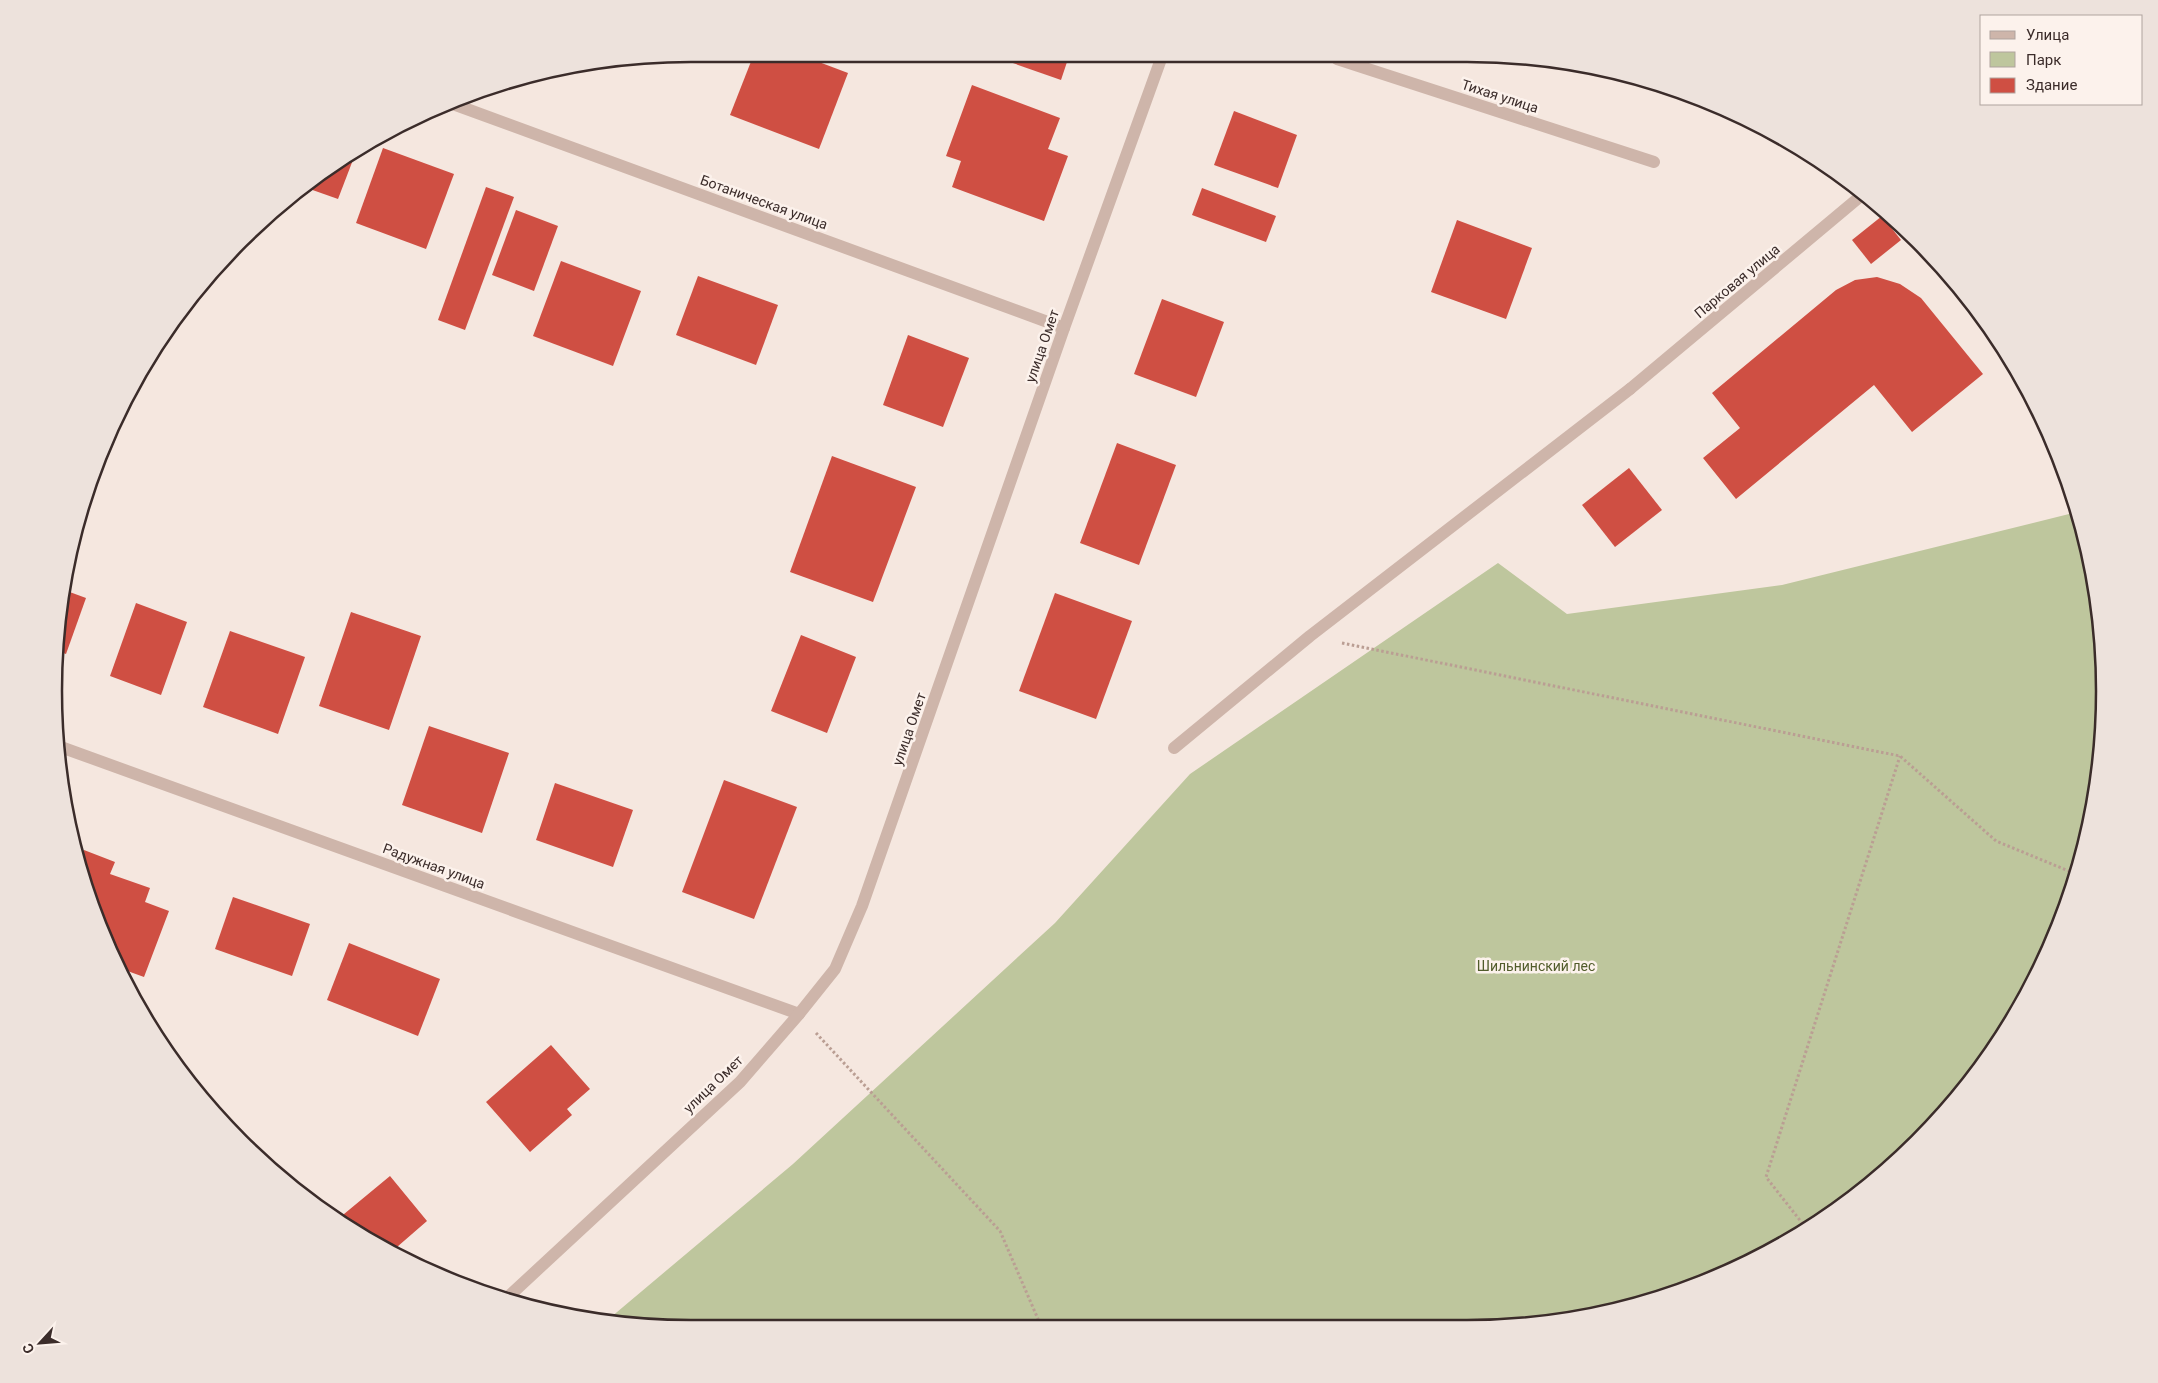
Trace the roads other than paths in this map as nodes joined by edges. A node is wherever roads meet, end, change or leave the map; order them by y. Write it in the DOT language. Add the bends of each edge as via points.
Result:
graph roads {
  1 [pos="1160,63"];
  2 [pos="1349,63"];
  3 [pos="460,107"];
  4 [pos="1654,162"];
  5 [pos="1857,199"];
  6 [pos="1064,328"];
  7 [pos="1174,748"];
  8 [pos="66,749"];
  9 [pos="799,1014"];
  10 [pos="512,1294"];
  1 -- 6 [label="street, улица Омет"];
  2 -- 4 [label="street, Тихая улица"];
  3 -- 6 [label="street, Ботаническая улица"];
  5 -- 7 [label="street, Парковая улица" via="1630,389 1310,636"];
  6 -- 9 [label="street, улица Омет" via="862,906 835,969"];
  8 -- 9 [label="street, Радужная улица"];
  9 -- 10 [label="street, улица Омет" via="740,1082"];
}
